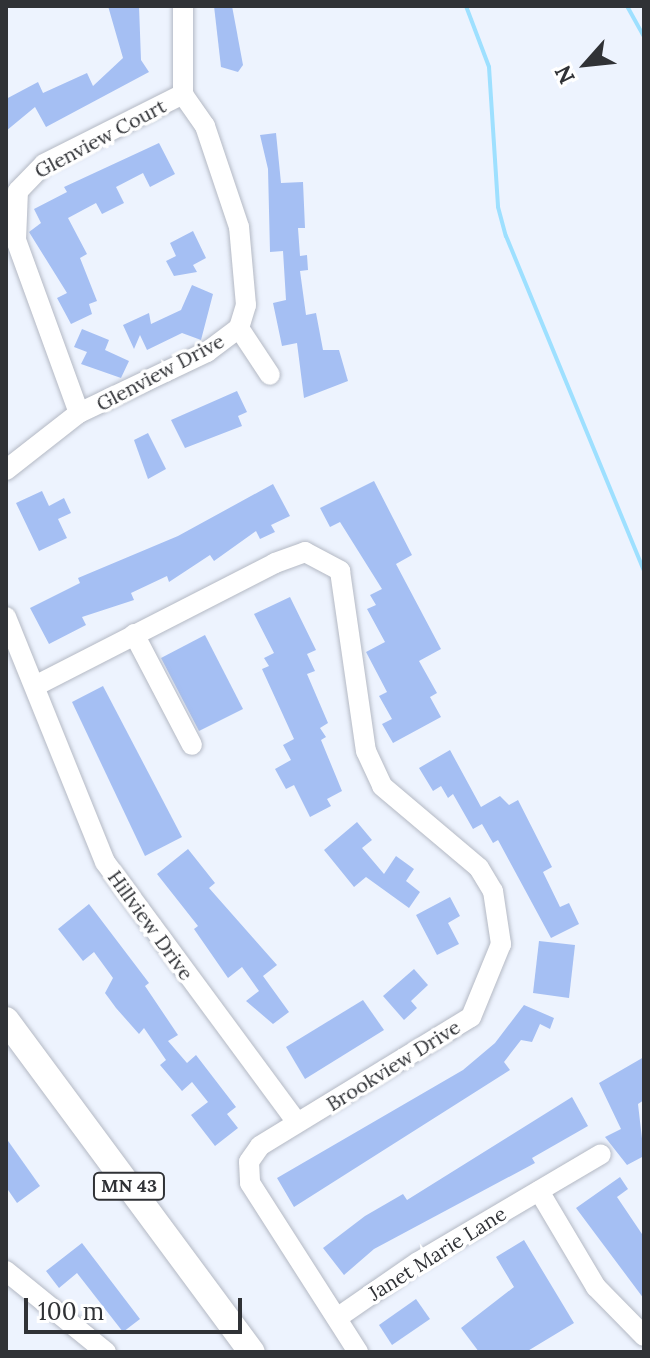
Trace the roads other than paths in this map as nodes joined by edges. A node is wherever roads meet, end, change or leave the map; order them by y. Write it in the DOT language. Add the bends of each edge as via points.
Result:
graph roads {
  1 [pos="183,6"];
  2 [pos="183,94"];
  3 [pos="239,328"];
  4 [pos="270,375"];
  5 [pos="79,413"];
  6 [pos="6,470"];
  7 [pos="6,617"];
  8 [pos="134,634"];
  9 [pos="37,685"];
  10 [pos="192,745"];
  11 [pos="6,1020"];
  12 [pos="297,1122"];
  13 [pos="601,1154"];
  14 [pos="539,1191"];
  15 [pos="6,1271"];
  16 [pos="337,1318"];
  17 [pos="644,1336"];
  18 [pos="106,1352"];
  19 [pos="252,1352"];
  20 [pos="358,1352"];
  1 -- 2 [label="street"];
  2 -- 3 [label="street, Glenview Drive" via="205,126 239,227 246,305"];
  2 -- 5 [label="street, Glenview Court" via="44,164 18,191 16,240"];
  3 -- 4 [label="street, Glenview Drive"];
  3 -- 5 [label="street, Glenview Drive" via="207,352"];
  5 -- 6 [label="street, Glenview Drive"];
  7 -- 9 [label="street, Hillview Drive"];
  8 -- 9 [label="street, Brookview Drive"];
  8 -- 10 [label="street"];
  8 -- 12 [label="street, Brookview Drive" via="305,552 340,571 366,751 382,786 479,868 493,891 501,944 471,1017"];
  9 -- 12 [label="street, Hillview Drive" via="105,862"];
  11 -- 19 [label="main road, MN 43"];
  12 -- 16 [label="street, Brookview Drive" via="260,1146 249,1162 250,1183"];
  13 -- 14 [label="street, Janet Marie Lane"];
  14 -- 16 [label="street, Janet Marie Lane"];
  14 -- 17 [label="street" via="596,1287"];
  15 -- 18 [label="street"];
  16 -- 20 [label="street, Brookview Drive"];
}
